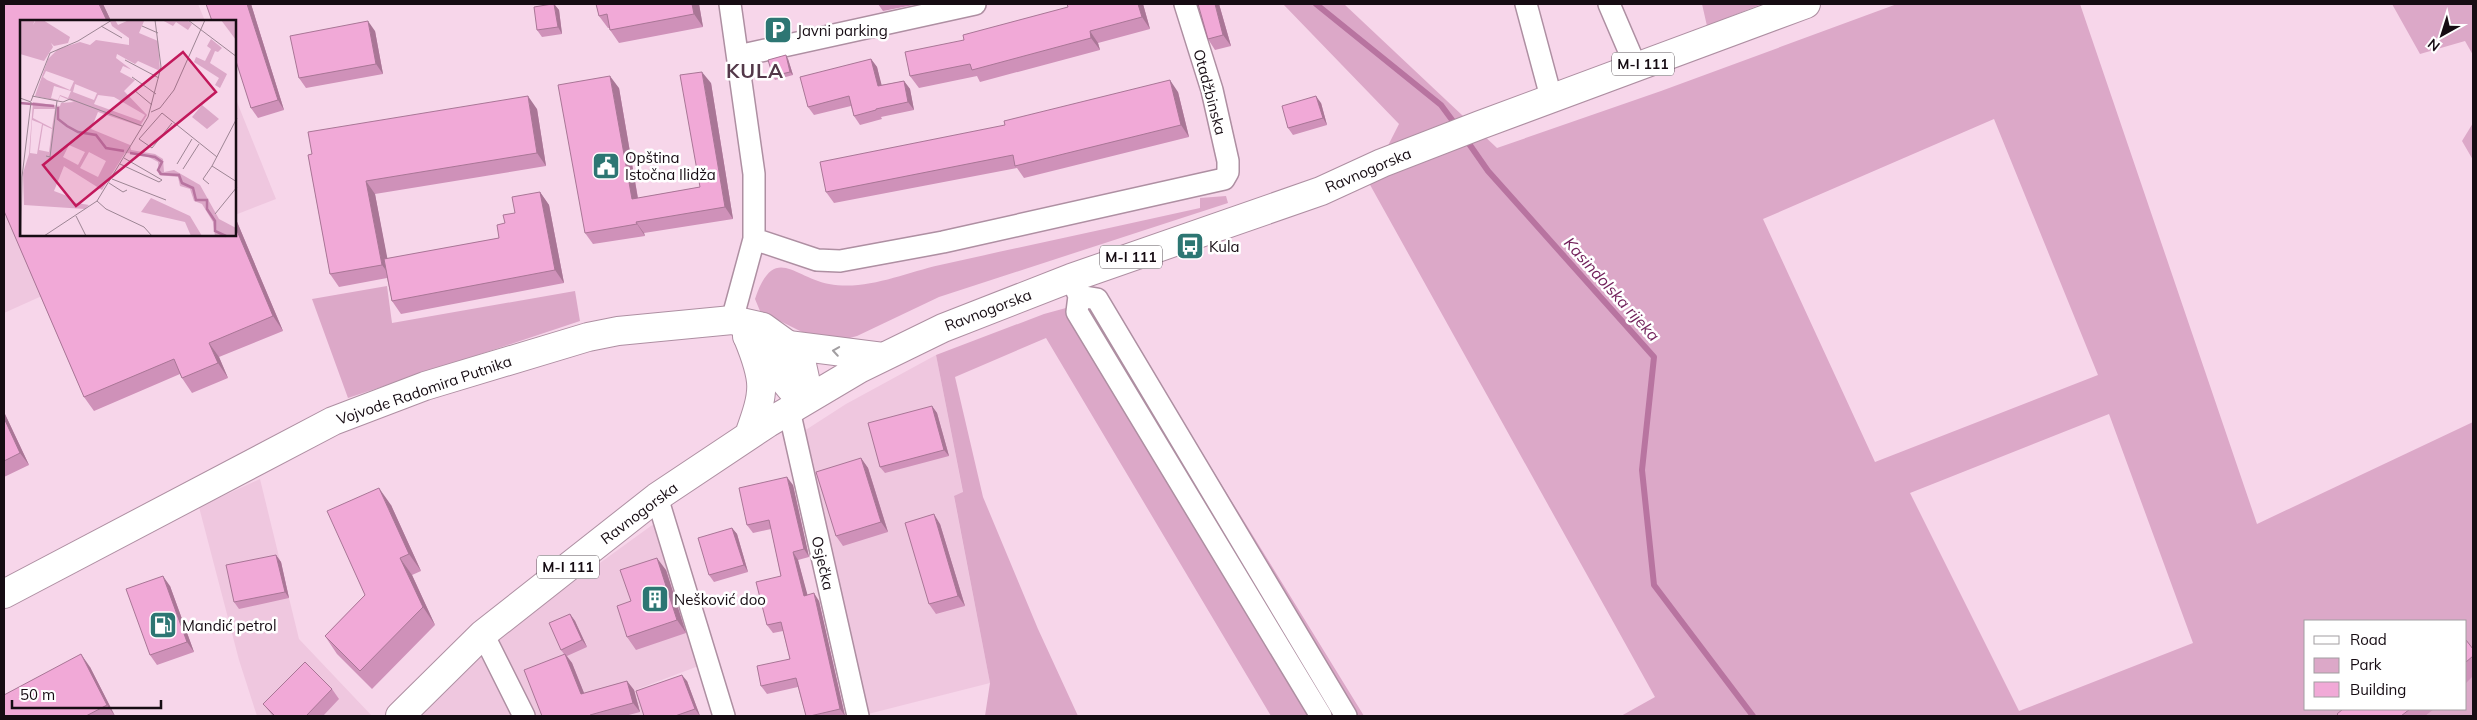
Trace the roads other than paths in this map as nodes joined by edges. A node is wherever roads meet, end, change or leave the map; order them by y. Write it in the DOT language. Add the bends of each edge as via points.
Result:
graph roads {
  1 [pos="730,4"];
  2 [pos="975,4"];
  3 [pos="1185,4"];
  4 [pos="1526,4"];
  5 [pos="1609,4"];
  6 [pos="1806,4"];
  7 [pos="738,56"];
  8 [pos="1636,67"];
  9 [pos="1551,97"];
  10 [pos="754,239"];
  11 [pos="1075,287"];
  12 [pos="740,329"];
  13 [pos="788,345"];
  14 [pos="884,357"];
  15 [pos="796,406"];
  16 [pos="749,435"];
  17 [pos="657,497"];
  18 [pos="4,594"];
  19 [pos="483,634"];
  20 [pos="400,716"];
  21 [pos="524,716"];
  22 [pos="724,716"];
  23 [pos="858,716"];
  24 [pos="1321,716"];
  25 [pos="1346,716"];
  1 -- 7 [label="street"];
  2 -- 7 [label="street"];
  3 -- 10 [label="street, Otadžbinska" via="1212,90 1228,160 1224,179 943,242 840,260 817,260"];
  4 -- 9 [label="street"];
  5 -- 8 [label="street"];
  6 -- 8 [label="main road, Ravnogorska / M-I 111"];
  7 -- 10 [label="street" via="754,174"];
  8 -- 9 [label="main road, Ravnogorska / M-I 111"];
  9 -- 11 [label="main road, Ravnogorska / M-I 111"];
  10 -- 12 [label="street"];
  11 -- 14 [label="main road, Ravnogorska / M-I 111" via="943,328"];
  11 -- 24 [label="street" via="1078,312"];
  11 -- 25 [label="street" via="1097,299"];
  12 -- 13 [label="main road, Vojvode Radomira Putnika" via="763,328"];
  12 -- 15 [label="main road"];
  12 -- 16 [label="main road" via="761,371 762,400"];
  12 -- 18 [label="main road, Vojvode Radomira Putnika" via="626,330 588,337 425,386 333,421"];
  14 -- 13 [label="main road, one-way"];
  13 -- 15 [label="main road, Vojvode Radomira Putnika" via="801,360 806,383"];
  14 -- 15 [label="main road, Ravnogorska / M-I 111"];
  15 -- 16 [label="main road, Ravnogorska / M-I 111"];
  15 -- 23 [label="street, Osječka"];
  16 -- 17 [label="main road, Ravnogorska / M-I 111"];
  17 -- 19 [label="main road, Ravnogorska / M-I 111"];
  17 -- 22 [label="street"];
  19 -- 20 [label="main road, Ravnogorska / M-I 111"];
  19 -- 21 [label="street"];
}
